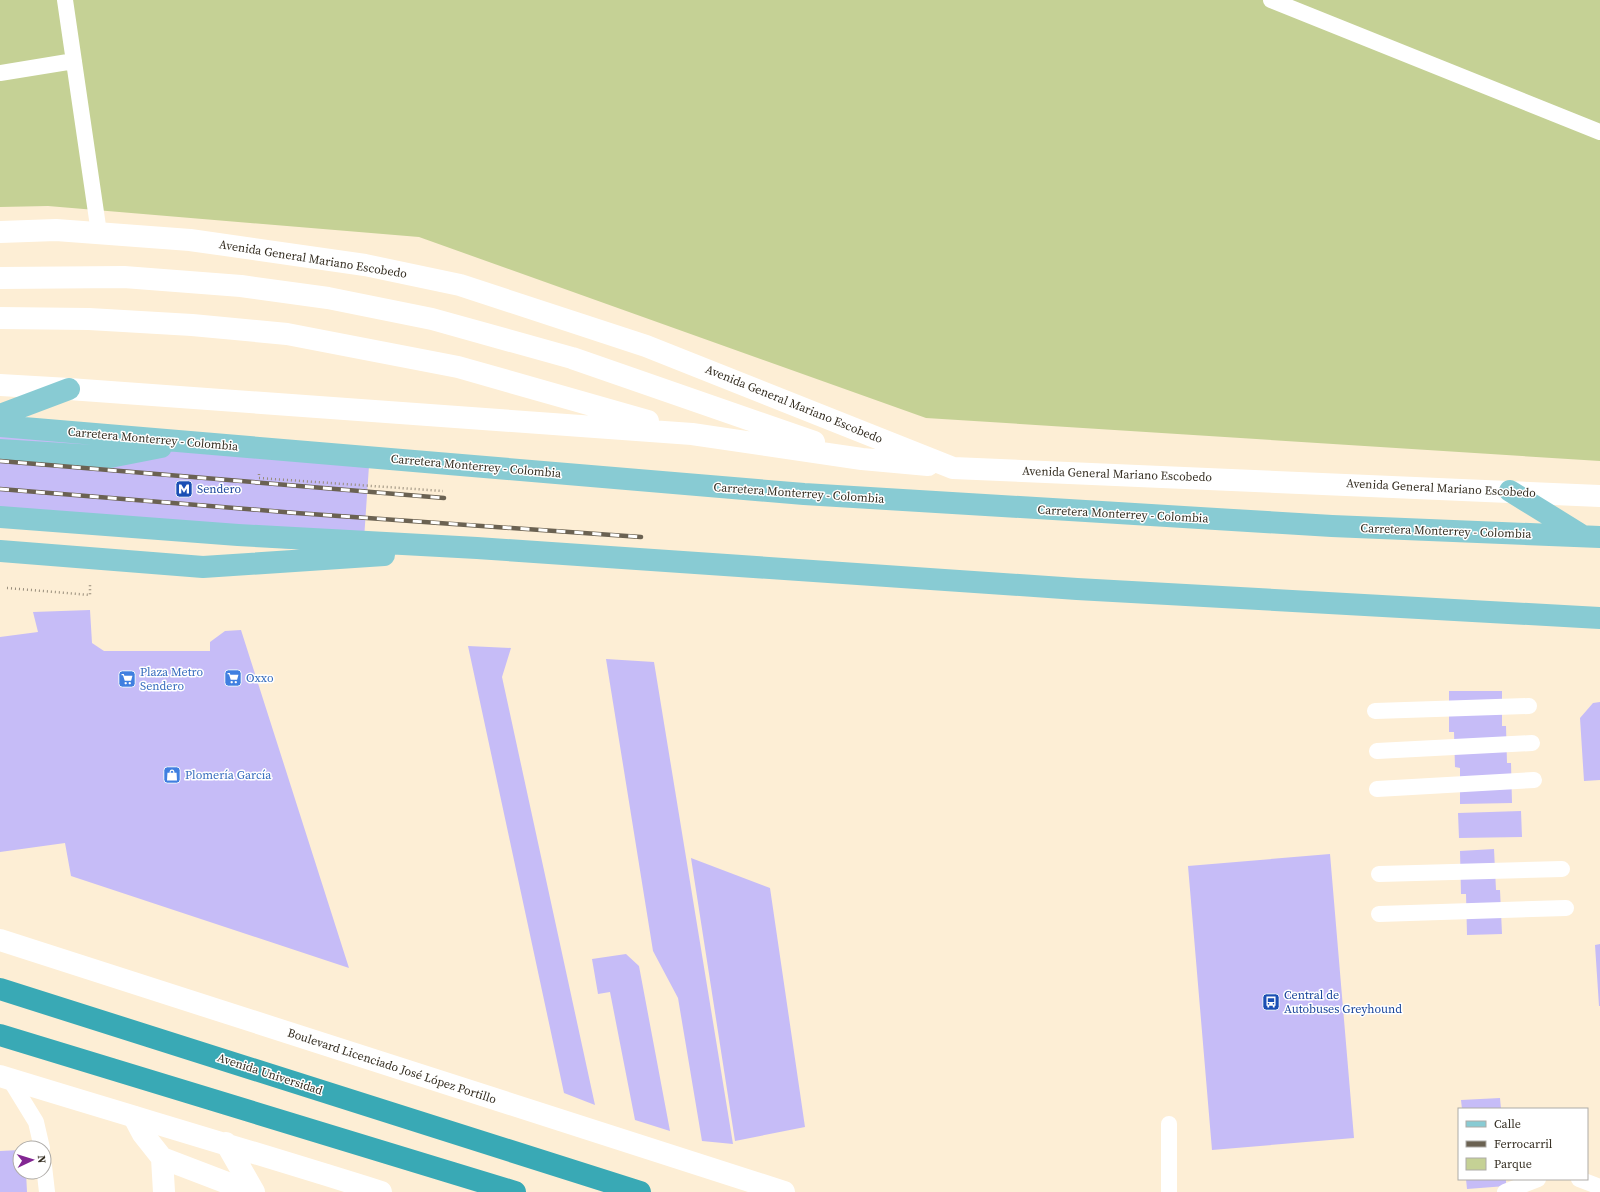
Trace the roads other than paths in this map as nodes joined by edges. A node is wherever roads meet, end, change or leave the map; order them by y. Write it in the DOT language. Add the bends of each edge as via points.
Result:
graph roads {
  1 [pos="66,0"];
  2 [pos="1271,0"];
  3 [pos="74,62"];
  4 [pos="0,73"];
  5 [pos="1600,132"];
  6 [pos="0,232"];
  7 [pos="99,233"];
  8 [pos="0,278"];
  9 [pos="0,318"];
  10 [pos="0,386"];
  11 [pos="69,389"];
  12 [pos="0,415"];
  13 [pos="0,426"];
  14 [pos="692,434"];
  15 [pos="186,442"];
  16 [pos="0,450"];
  17 [pos="862,459"];
  18 [pos="953,468"];
  19 [pos="1510,491"];
  20 [pos="1600,496"];
  21 [pos="0,517"];
  22 [pos="1592,537"];
  23 [pos="477,548"];
  24 [pos="0,551"];
  25 [pos="1600,618"];
  26 [pos="1529,706"];
  27 [pos="1375,711"];
  28 [pos="1532,743"];
  29 [pos="1377,751"];
  30 [pos="1534,780"];
  31 [pos="1377,789"];
  32 [pos="1562,869"];
  33 [pos="1379,874"];
  34 [pos="1566,908"];
  35 [pos="1379,914"];
  36 [pos="0,940"];
  37 [pos="0,989"];
  38 [pos="0,1035"];
  39 [pos="4,1077"];
  40 [pos="134,1117"];
  41 [pos="1169,1124"];
  42 [pos="40,1140"];
  43 [pos="226,1143"];
  44 [pos="162,1158"];
  45 [pos="45,1180"];
  46 [pos="1535,1180"];
  47 [pos="1582,1180"];
  48 [pos="1600,1187"];
  49 [pos="46,1192"];
  50 [pos="164,1192"];
  51 [pos="253,1192"];
  52 [pos="381,1192"];
  53 [pos="515,1192"];
  54 [pos="640,1192"];
  55 [pos="784,1192"];
  56 [pos="1169,1192"];
  57 [pos="1505,1192"];
  1 -- 3 [label="lane"];
  2 -- 5 [label="lane"];
  3 -- 4 [label="lane"];
  3 -- 7 [label="lane"];
  6 -- 7 [label="street, Avenida General Mariano Escobedo" via="56,230"];
  7 -- 18 [label="street, Avenida General Mariano Escobedo" via="190,240 343,261 460,285 646,346"];
  8 -- 17 [label="street" via="124,278 241,286 328,298 432,319 572,358"];
  9 -- 14 [label="street" via="89,319 287,334 458,367"];
  10 -- 11 [label="street"];
  11 -- 12 [label="main road"];
  11 -- 14 [label="street"];
  13 -- 15 [label="main road, Carretera Monterrey - Colombia"];
  14 -- 17 [label="street"];
  15 -- 16 [label="main road" via="110,457"];
  15 -- 22 [label="main road, Carretera Monterrey - Colombia" via="804,494 1332,526"];
  17 -- 18 [label="street"];
  18 -- 19 [label="street, Avenida General Mariano Escobedo"];
  19 -- 20 [label="street, Avenida General Mariano Escobedo"];
  19 -- 22 [label="main road"];
  21 -- 23 [label="main road" via="238,535"];
  23 -- 24 [label="main road" via="203,567"];
  23 -- 25 [label="main road" via="1077,589"];
  26 -- 27 [label="lane"];
  28 -- 29 [label="lane"];
  30 -- 31 [label="lane"];
  32 -- 33 [label="lane"];
  34 -- 35 [label="lane"];
  36 -- 55 [label="street, Boulevard Licenciado José López Portillo"];
  37 -- 54 [label="highway, Avenida Universidad"];
  38 -- 53 [label="highway"];
  39 -- 40 [label="street"];
  39 -- 42 [label="lane" via="36,1122"];
  40 -- 43 [label="street"];
  40 -- 44 [label="street" via="143,1134"];
  41 -- 56 [label="lane"];
  43 -- 51 [label="street"];
  43 -- 52 [label="street"];
  44 -- 50 [label="street"];
  44 -- 51 [label="street"];
  45 -- 49 [label="lane"];
  46 -- 57 [label="lane"];
  47 -- 48 [label="lane"];
}
